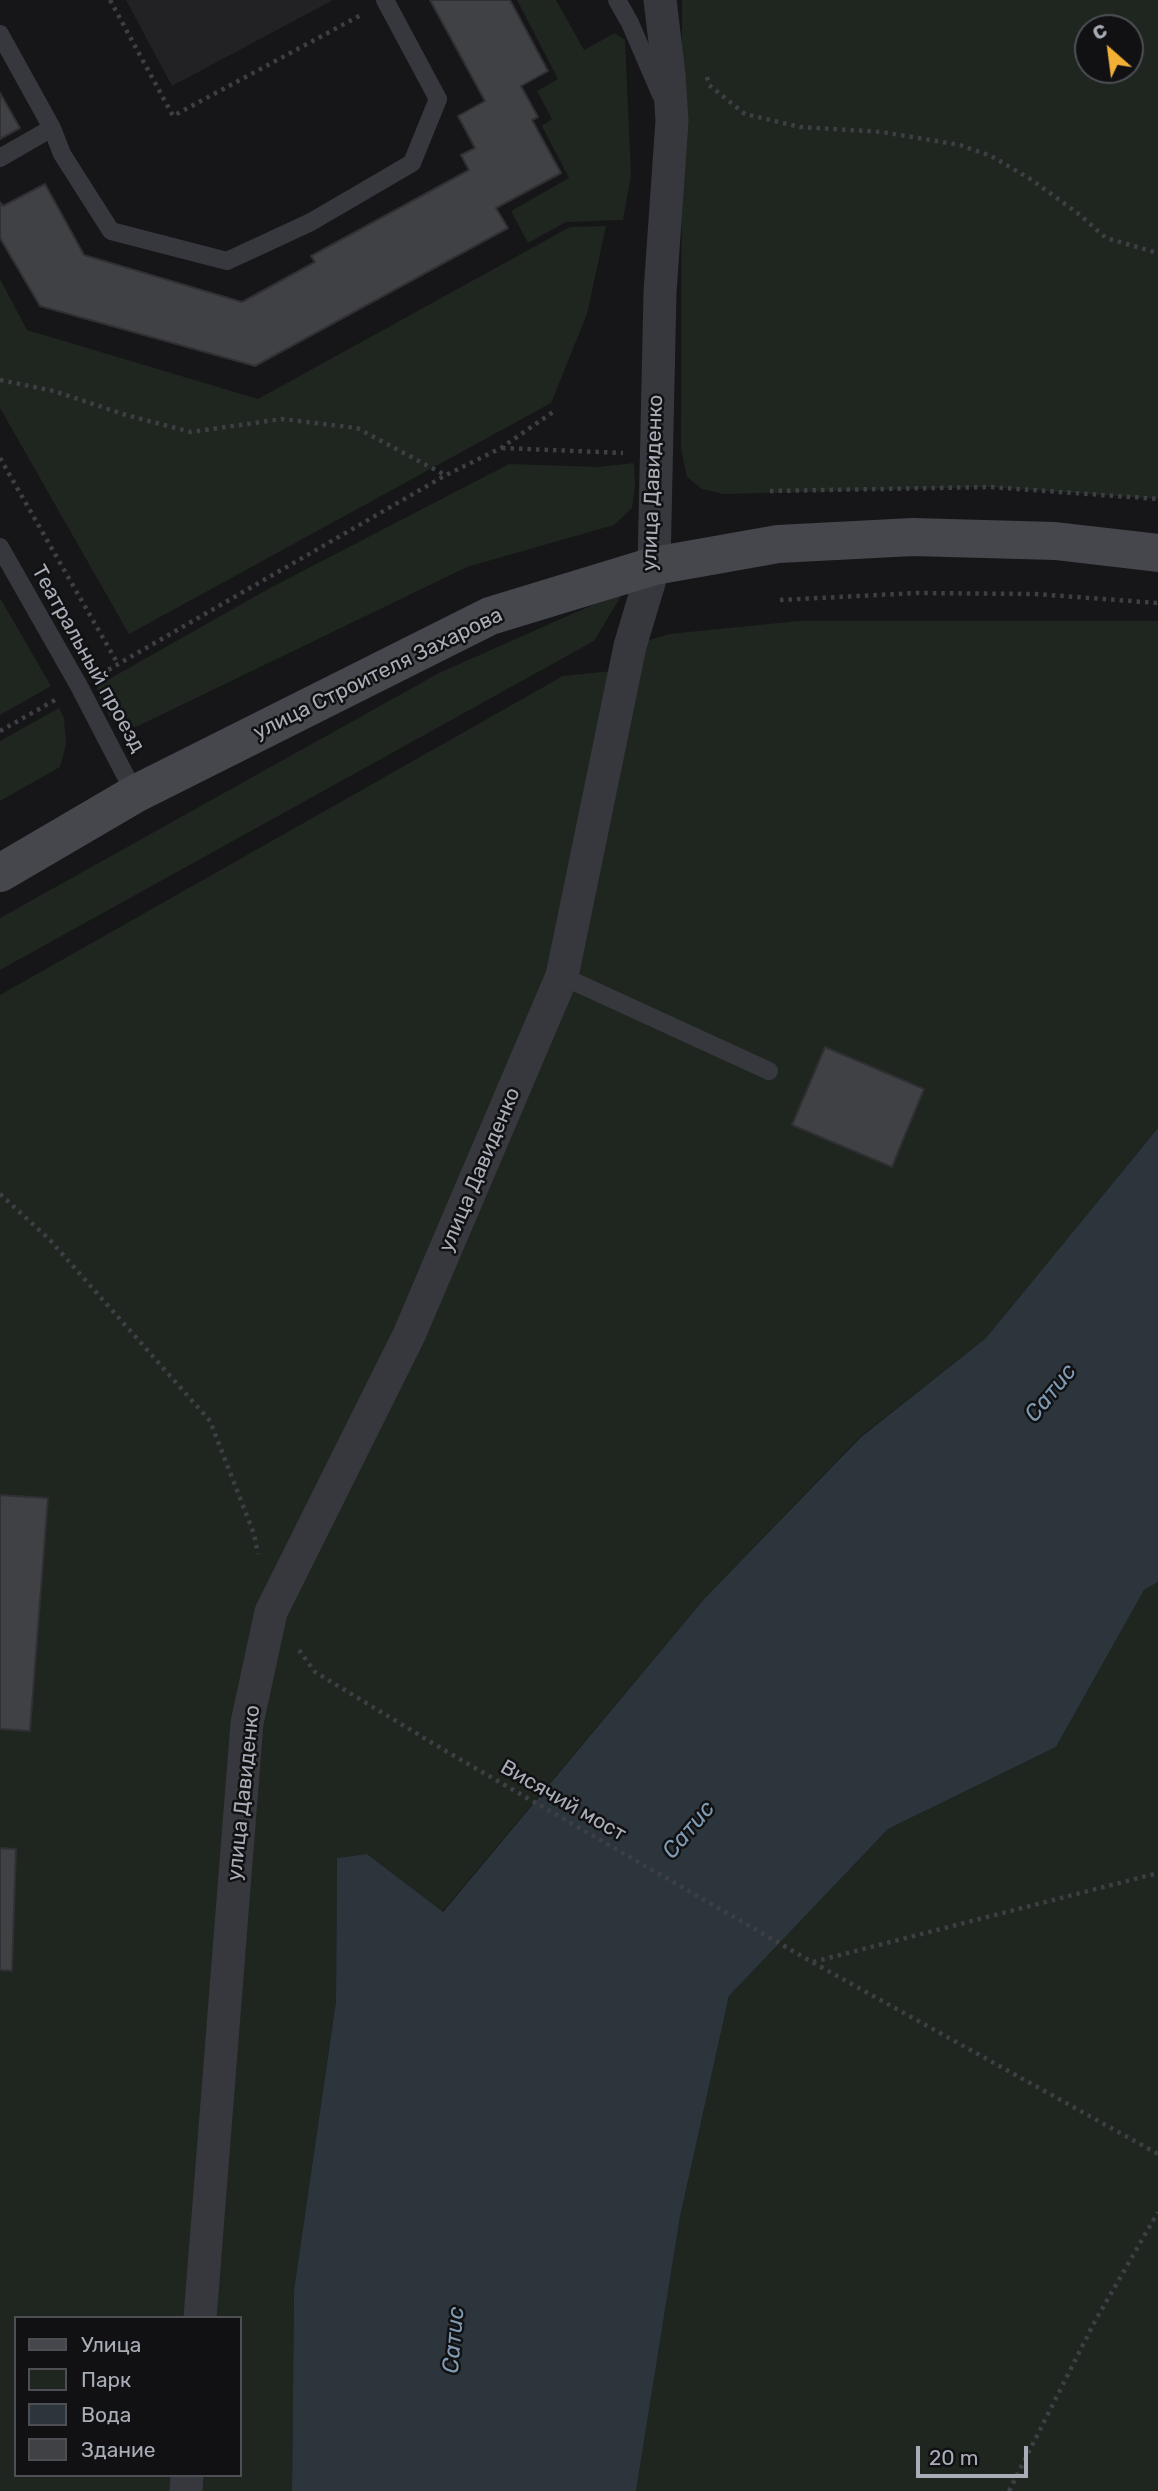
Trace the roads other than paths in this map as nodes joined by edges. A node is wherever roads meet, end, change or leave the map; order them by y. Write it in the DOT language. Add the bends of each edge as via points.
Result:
graph roads {
  1 [pos="617,0"];
  2 [pos="660,0"];
  3 [pos="386,1"];
  4 [pos="0,34"];
  5 [pos="672,121"];
  6 [pos="52,128"];
  7 [pos="0,158"];
  8 [pos="0,547"];
  9 [pos="1158,553"];
  10 [pos="654,566"];
  11 [pos="135,794"];
  12 [pos="0,873"];
  13 [pos="562,976"];
  14 [pos="769,1071"];
  15 [pos="200,2316"];
  1 -- 5 [label="lane"];
  2 -- 5 [label="street, улица Давиденко"];
  3 -- 6 [label="lane" via="438,100 412,163 311,222 228,261 111,231 62,154"];
  4 -- 6 [label="lane"];
  5 -- 10 [label="street, улица Давиденко" via="660,292"];
  6 -- 7 [label="lane"];
  8 -- 11 [label="lane, Театральный проезд"];
  9 -- 10 [label="street, улица Строителя Захарова" via="1055,541 913,537 778,544"];
  10 -- 11 [label="street, улица Строителя Захарова" via="490,616"];
  10 -- 13 [label="street, улица Давиденко" via="630,646"];
  11 -- 12 [label="street, улица Строителя Захарова"];
  13 -- 14 [label="lane"];
  13 -- 15 [label="street, улица Давиденко" via="409,1335 271,1612 247,1723"];
}
